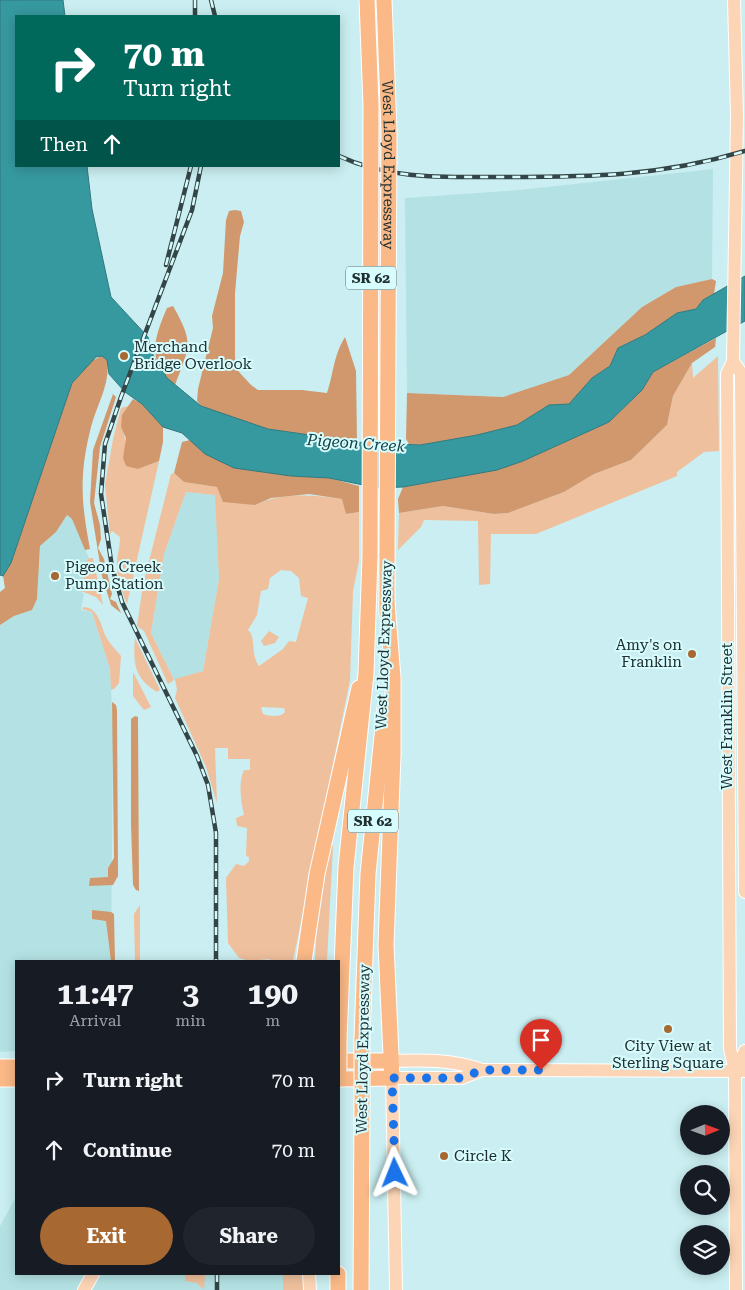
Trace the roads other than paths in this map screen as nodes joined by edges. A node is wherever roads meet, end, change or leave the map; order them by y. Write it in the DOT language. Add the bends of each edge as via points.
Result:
graph roads {
  1 [pos="367,0"];
  2 [pos="384,0"];
  3 [pos="734,0"];
  4 [pos="733,361"];
  5 [pos="387,604"];
  6 [pos="366,673"];
  7 [pos="745,892"];
  8 [pos="304,960"];
  9 [pos="340,990"];
  10 [pos="745,1051"];
  11 [pos="340,1061"];
  12 [pos="390,1061"];
  13 [pos="0,1067"];
  14 [pos="15,1067"];
  15 [pos="482,1070"];
  16 [pos="740,1071"];
  17 [pos="392,1078"];
  18 [pos="0,1079"];
  19 [pos="15,1079"];
  20 [pos="340,1079"];
  21 [pos="92,1275"];
  22 [pos="309,1275"];
  23 [pos="338,1275"];
  24 [pos="84,1290"];
  25 [pos="310,1290"];
  26 [pos="338,1290"];
  27 [pos="361,1290"];
  28 [pos="396,1290"];
  29 [pos="736,1290"];
  1 -- 6 [label="highway, West Lloyd Expressway / SR 62, bridge" via="371,105 370,556"];
  2 -- 5 [label="highway, West Lloyd Expressway / SR 62, bridge" via="389,131"];
  3 -- 4 [label="main road, West Franklin Street" via="737,116"];
  4 -- 7 [label="main road, West Franklin Street" via="741,373"];
  4 -- 16 [label="main road, West Franklin Street" via="727,374 726,574 730,1049"];
  5 -- 12 [label="highway" via="393,678 394,754 386,945"];
  5 -- 27 [label="highway, West Lloyd Expressway / SR 62, bridge" via="386,696 368,874 362,1039"];
  6 -- 8 [label="highway" via="353,706 318,874"];
  6 -- 9 [label="highway, West Lloyd Expressway / SR 62" via="346,867"];
  10 -- 16 [label="main road, West Franklin Street"];
  11 -- 12 [label="highway"];
  12 -- 15 [label="main road" via="433,1060 462,1063"];
  12 -- 17 [label="highway"];
  13 -- 14 [label="highway"];
  15 -- 16 [label="main road"];
  15 -- 17 [label="main road" via="462,1078"];
  16 -- 29 [label="main road, West Franklin Street"];
  17 -- 20 [label="highway"];
  17 -- 28 [label="main road"];
  18 -- 19 [label="highway"];
  21 -- 24 [label="main road"];
  22 -- 25 [label="main road"];
  23 -- 26 [label="highway"];
}
